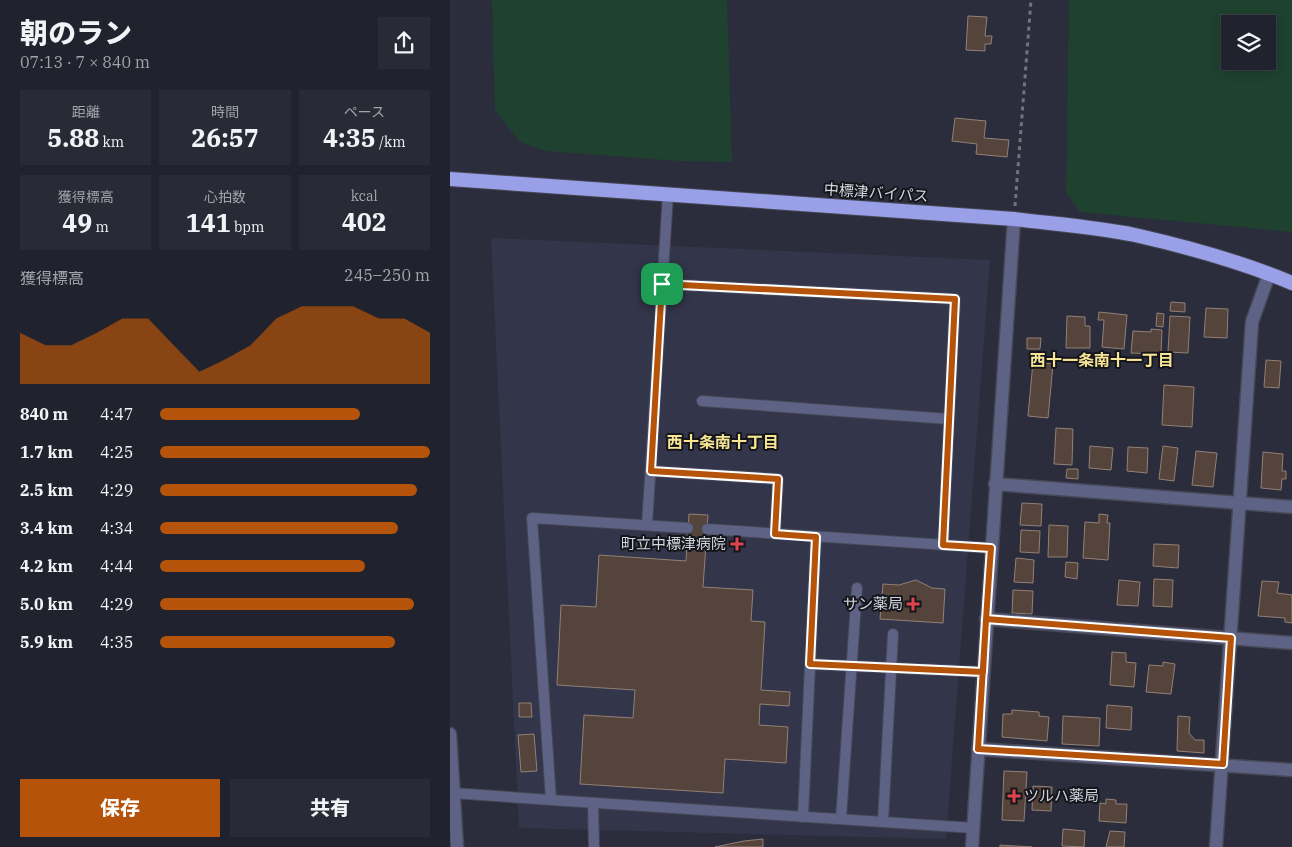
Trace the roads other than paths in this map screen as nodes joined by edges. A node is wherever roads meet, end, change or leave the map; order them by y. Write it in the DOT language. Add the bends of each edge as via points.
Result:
graph roads {
  1 [pos="450,179"];
  2 [pos="668,194"];
  3 [pos="1014,219"];
  4 [pos="1269,274"];
  5 [pos="1292,283"];
  6 [pos="662,284"];
  7 [pos="702,401"];
  8 [pos="949,419"];
  9 [pos="651,471"];
  10 [pos="995,484"];
  11 [pos="1241,504"];
  12 [pos="1292,508"];
  13 [pos="647,526"];
  14 [pos="688,528"];
  15 [pos="707,530"];
  16 [pos="775,534"];
  17 [pos="816,537"];
  18 [pos="943,545"];
  19 [pos="991,548"];
  20 [pos="857,588"];
  21 [pos="986,619"];
  22 [pos="893,634"];
  23 [pos="1231,638"];
  24 [pos="1292,643"];
  25 [pos="810,664"];
  26 [pos="852,666"];
  27 [pos="891,668"];
  28 [pos="983,672"];
  29 [pos="450,734"];
  30 [pos="978,749"];
  31 [pos="1223,764"];
  32 [pos="1292,770"];
  33 [pos="453,794"];
  34 [pos="551,800"];
  35 [pos="593,803"];
  36 [pos="803,816"];
  37 [pos="841,819"];
  38 [pos="883,822"];
  39 [pos="974,828"];
  40 [pos="457,847"];
  41 [pos="594,847"];
  42 [pos="972,847"];
  43 [pos="1216,847"];
  1 -- 2 [label="highway, 中標津バイパス"];
  2 -- 3 [label="highway, 中標津バイパス"];
  2 -- 6 [label="lane"];
  3 -- 4 [label="highway, 中標津バイパス" via="1134,235"];
  3 -- 10 [label="street"];
  4 -- 5 [label="highway, 中標津バイパス"];
  4 -- 11 [label="street" via="1252,322"];
  6 -- 8 [label="lane" via="955,299"];
  6 -- 9 [label="lane"];
  7 -- 8 [label="lane"];
  8 -- 18 [label="lane"];
  9 -- 13 [label="lane"];
  9 -- 16 [label="lane" via="778,479"];
  10 -- 11 [label="street"];
  10 -- 19 [label="street"];
  11 -- 12 [label="street"];
  11 -- 23 [label="street"];
  13 -- 14 [label="lane"];
  13 -- 34 [label="lane" via="532,518"];
  15 -- 16 [label="lane"];
  16 -- 17 [label="lane"];
  17 -- 18 [label="lane"];
  17 -- 25 [label="lane"];
  18 -- 19 [label="lane"];
  19 -- 21 [label="street"];
  20 -- 26 [label="lane"];
  21 -- 23 [label="street"];
  21 -- 28 [label="street"];
  22 -- 27 [label="lane"];
  23 -- 24 [label="street"];
  23 -- 31 [label="street"];
  25 -- 26 [label="lane"];
  25 -- 36 [label="lane"];
  26 -- 27 [label="lane"];
  26 -- 37 [label="lane"];
  27 -- 28 [label="lane"];
  27 -- 38 [label="lane"];
  28 -- 30 [label="street"];
  29 -- 33 [label="street"];
  30 -- 31 [label="street"];
  30 -- 39 [label="street"];
  31 -- 32 [label="street"];
  31 -- 43 [label="street"];
  33 -- 34 [label="lane"];
  33 -- 40 [label="street"];
  34 -- 35 [label="lane"];
  35 -- 36 [label="lane"];
  35 -- 41 [label="lane"];
  36 -- 37 [label="lane"];
  37 -- 38 [label="lane"];
  38 -- 39 [label="lane"];
  39 -- 42 [label="street"];
}
